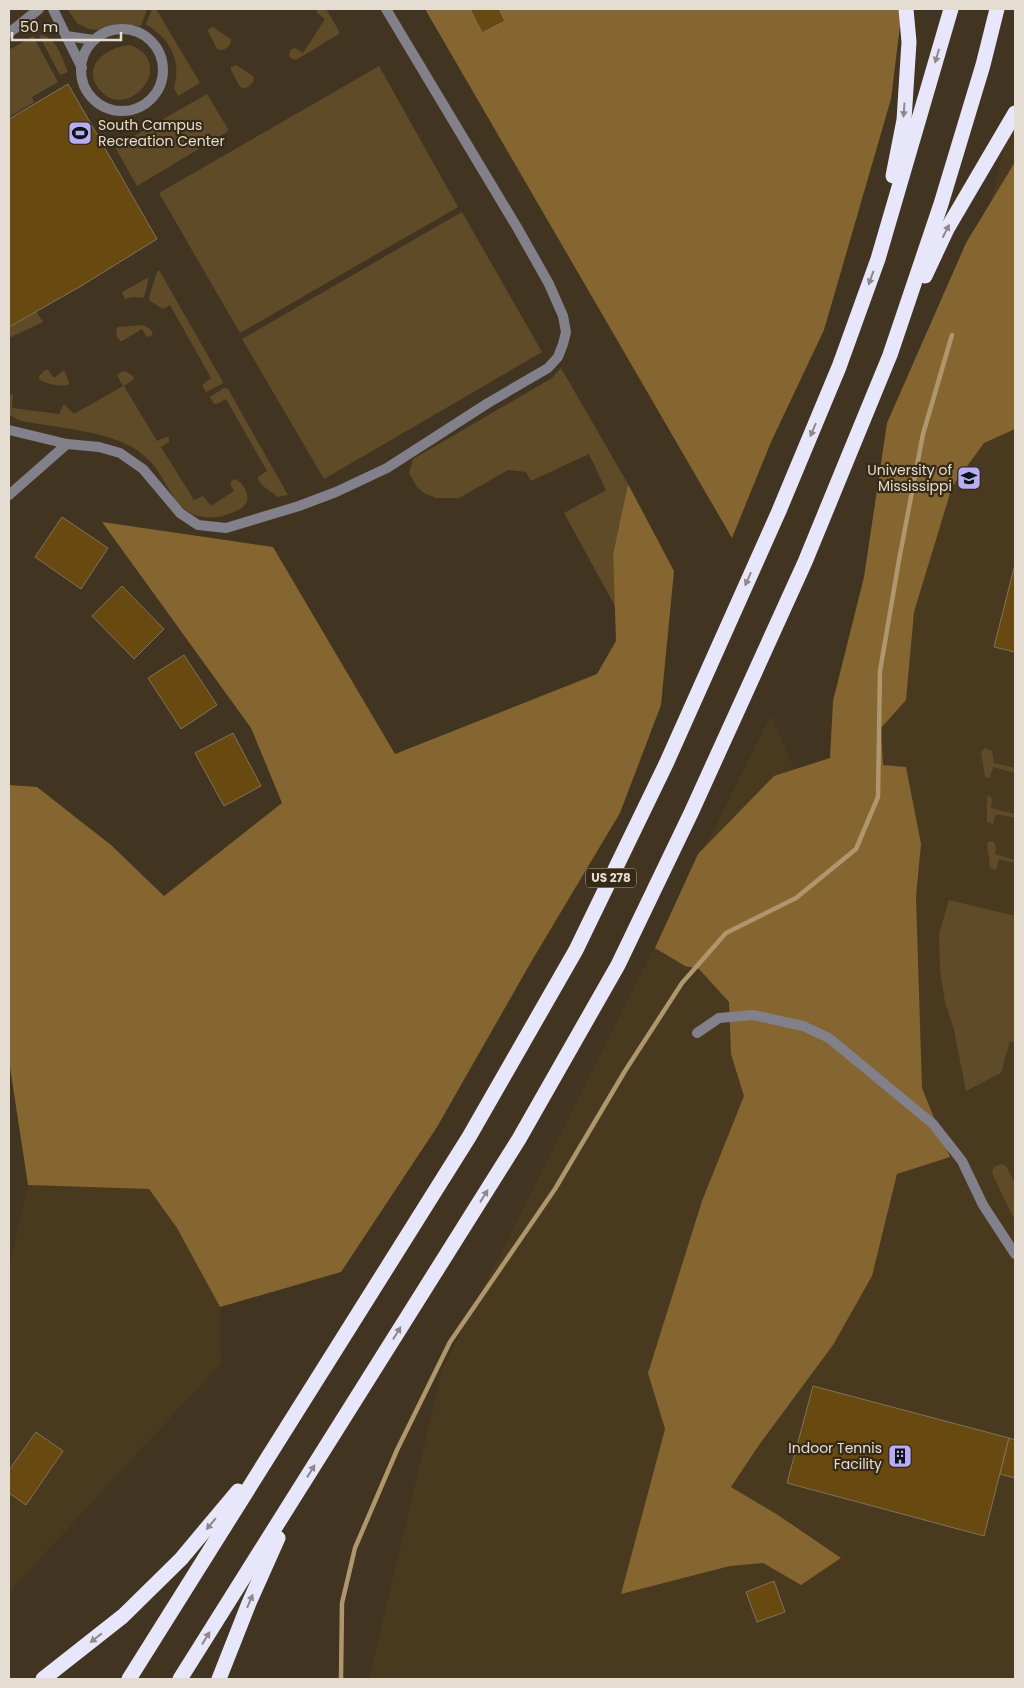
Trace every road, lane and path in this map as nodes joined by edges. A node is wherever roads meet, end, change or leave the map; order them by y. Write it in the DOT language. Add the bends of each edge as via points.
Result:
graph roads {
  1 [pos="38,9"];
  2 [pos="53,9"];
  3 [pos="386,9"];
  4 [pos="906,9"];
  5 [pos="951,9"];
  6 [pos="998,9"];
  7 [pos="9,33"];
  8 [pos="66,36"];
  9 [pos="94,40"];
  10 [pos="82,68"];
  11 [pos="1015,113"];
  12 [pos="878,259"];
  13 [pos="890,355"];
  14 [pos="9,430"];
  15 [pos="68,444"];
  16 [pos="9,495"];
  17 [pos="697,1033"];
  18 [pos="1015,1254"];
  19 [pos="276,1446"];
  20 [pos="298,1491"];
  21 [pos="43,1679"];
  22 [pos="129,1679"];
  23 [pos="180,1679"];
  24 [pos="219,1679"];
  1 -- 7 [label="street"];
  2 -- 8 [label="street"];
  3 -- 15 [label="street" via="548,284 563,316 566,332 558,356 548,368 387,468 299,506 226,528 198,525 180,513 143,469 120,453"];
  4 -- 12 [label="highway, one-way" via="909,42 904,120"];
  5 -- 12 [label="highway, US 278, one-way"];
  6 -- 13 [label="highway, US 278" via="941,204"];
  8 -- 9 [label="street"];
  8 -- 10 [label="street"];
  9 -- 10 [label="street" via="86,51"];
  9 -- 10 [label="street" via="119,29 145,36 161,57 161,84 144,105 118,111 94,100 86,90"];
  13 -- 11 [label="highway, one-way" via="947,229"];
  12 -- 19 [label="highway, US 278, one-way" via="839,367 779,511 666,764 576,950 469,1138"];
  20 -- 13 [label="highway, US 278, one-way" via="519,1139 618,965 805,562"];
  14 -- 15 [label="street"];
  15 -- 16 [label="street"];
  17 -- 18 [label="street" via="718,1018 753,1014 804,1026 829,1038 932,1124 962,1161 983,1205"];
  19 -- 21 [label="highway, one-way" via="181,1559 123,1616"];
  19 -- 22 [label="highway, US 278"];
  23 -- 20 [label="highway, US 278, one-way"];
  24 -- 20 [label="highway, one-way"];
}
